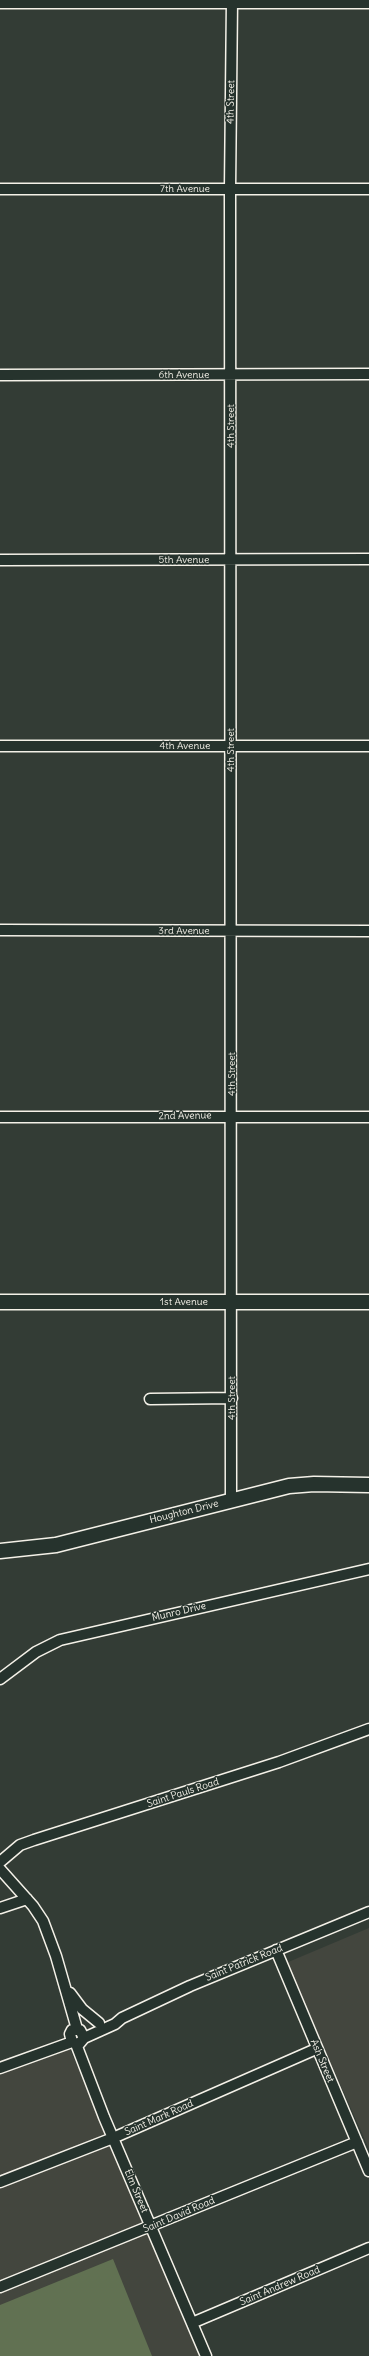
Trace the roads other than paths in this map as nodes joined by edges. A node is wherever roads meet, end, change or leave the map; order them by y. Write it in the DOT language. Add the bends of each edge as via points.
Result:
graph roads {
  1 [pos="232,1"];
  2 [pos="0,3"];
  3 [pos="369,3"];
  4 [pos="0,189"];
  5 [pos="230,189"];
  6 [pos="369,189"];
  7 [pos="230,374"];
  8 [pos="369,374"];
  9 [pos="0,375"];
  10 [pos="369,559"];
  11 [pos="0,560"];
  12 [pos="231,560"];
  13 [pos="0,746"];
  14 [pos="231,746"];
  15 [pos="369,746"];
  16 [pos="0,930"];
  17 [pos="232,931"];
  18 [pos="369,931"];
  19 [pos="231,1116"];
  20 [pos="0,1117"];
  21 [pos="369,1117"];
  22 [pos="0,1302"];
  23 [pos="232,1302"];
  24 [pos="369,1302"];
  25 [pos="232,1398"];
  26 [pos="150,1399"];
  27 [pos="369,1485"];
  28 [pos="231,1500"];
  29 [pos="0,1551"];
  30 [pos="369,1569"];
  31 [pos="0,1679"];
  32 [pos="369,1729"];
  33 [pos="0,1862"];
  34 [pos="0,1869"];
  35 [pos="27,1900"];
  36 [pos="0,1908"];
  37 [pos="369,1912"];
  38 [pos="276,1950"];
  39 [pos="61,1977"];
  40 [pos="122,2018"];
  41 [pos="99,2023"];
  42 [pos="77,2037"];
  43 [pos="316,2049"];
  44 [pos="0,2068"];
  45 [pos="113,2138"];
  46 [pos="357,2142"];
  47 [pos="369,2171"];
  48 [pos="0,2182"];
  49 [pos="150,2226"];
  50 [pos="369,2248"];
  51 [pos="0,2287"];
  52 [pos="192,2323"];
  53 [pos="206,2356"];
  1 -- 2 [label="street"];
  1 -- 3 [label="street"];
  1 -- 5 [label="street, 4th Street"];
  4 -- 5 [label="street, 7th Avenue"];
  5 -- 6 [label="street, 7th Avenue"];
  5 -- 7 [label="street, 4th Street"];
  7 -- 8 [label="street, 6th Avenue"];
  7 -- 9 [label="street, 6th Avenue"];
  7 -- 12 [label="street, 4th Street"];
  10 -- 12 [label="street, 5th Avenue"];
  11 -- 12 [label="street, 5th Avenue"];
  12 -- 14 [label="street, 4th Street"];
  13 -- 14 [label="street, 4th Avenue"];
  14 -- 15 [label="street, 4th Avenue"];
  14 -- 17 [label="street, 4th Street"];
  16 -- 17 [label="street, 3rd Avenue"];
  17 -- 18 [label="street, 3rd Avenue"];
  17 -- 19 [label="street, 4th Street"];
  19 -- 20 [label="street, 2nd Avenue"];
  19 -- 21 [label="street, 2nd Avenue"];
  19 -- 23 [label="street, 4th Street"];
  22 -- 23 [label="street, 1st Avenue"];
  23 -- 24 [label="street, 1st Avenue"];
  23 -- 25 [label="street, 4th Street"];
  25 -- 26 [label="street"];
  25 -- 28 [label="street, 4th Street"];
  27 -- 28 [label="street, Houghton Drive" via="301,1484"];
  28 -- 29 [label="street, Houghton Drive" via="56,1545"];
  30 -- 31 [label="street, Munro Drive" via="60,1640 36,1652"];
  32 -- 33 [label="street, Saint Pauls Road" via="279,1762 20,1845"];
  34 -- 35 [label="street"];
  35 -- 36 [label="street"];
  35 -- 39 [label="street, Elm Street" via="37,1911 48,1933"];
  37 -- 38 [label="street, Saint Patrick Road"];
  38 -- 40 [label="street, Saint Patrick Road"];
  38 -- 43 [label="street, Ash Street"];
  39 -- 41 [label="street" via="82,2009"];
  39 -- 42 [label="street, Elm Street"];
  40 -- 41 [label="street, Saint Patrick Road"];
  40 -- 42 [label="street, Saint Patrick Road" via="115,2024"];
  41 -- 42 [label="street, Saint Patrick Road"];
  42 -- 44 [label="street, Saint Patrick Road" via="47,2046 34,2055"];
  42 -- 45 [label="street, Elm Street" via="86,2069"];
  43 -- 45 [label="street, Saint Mark Road"];
  43 -- 46 [label="street, Ash Street"];
  45 -- 48 [label="street, Saint Mark Road"];
  45 -- 49 [label="street, Elm Street"];
  46 -- 47 [label="street, Ash Street"];
  46 -- 49 [label="street, Saint David Road"];
  49 -- 51 [label="street, Saint David Road"];
  49 -- 52 [label="street, Elm Street"];
  50 -- 52 [label="street, Saint Andrew Road"];
  52 -- 53 [label="street, Elm Street"];
}
